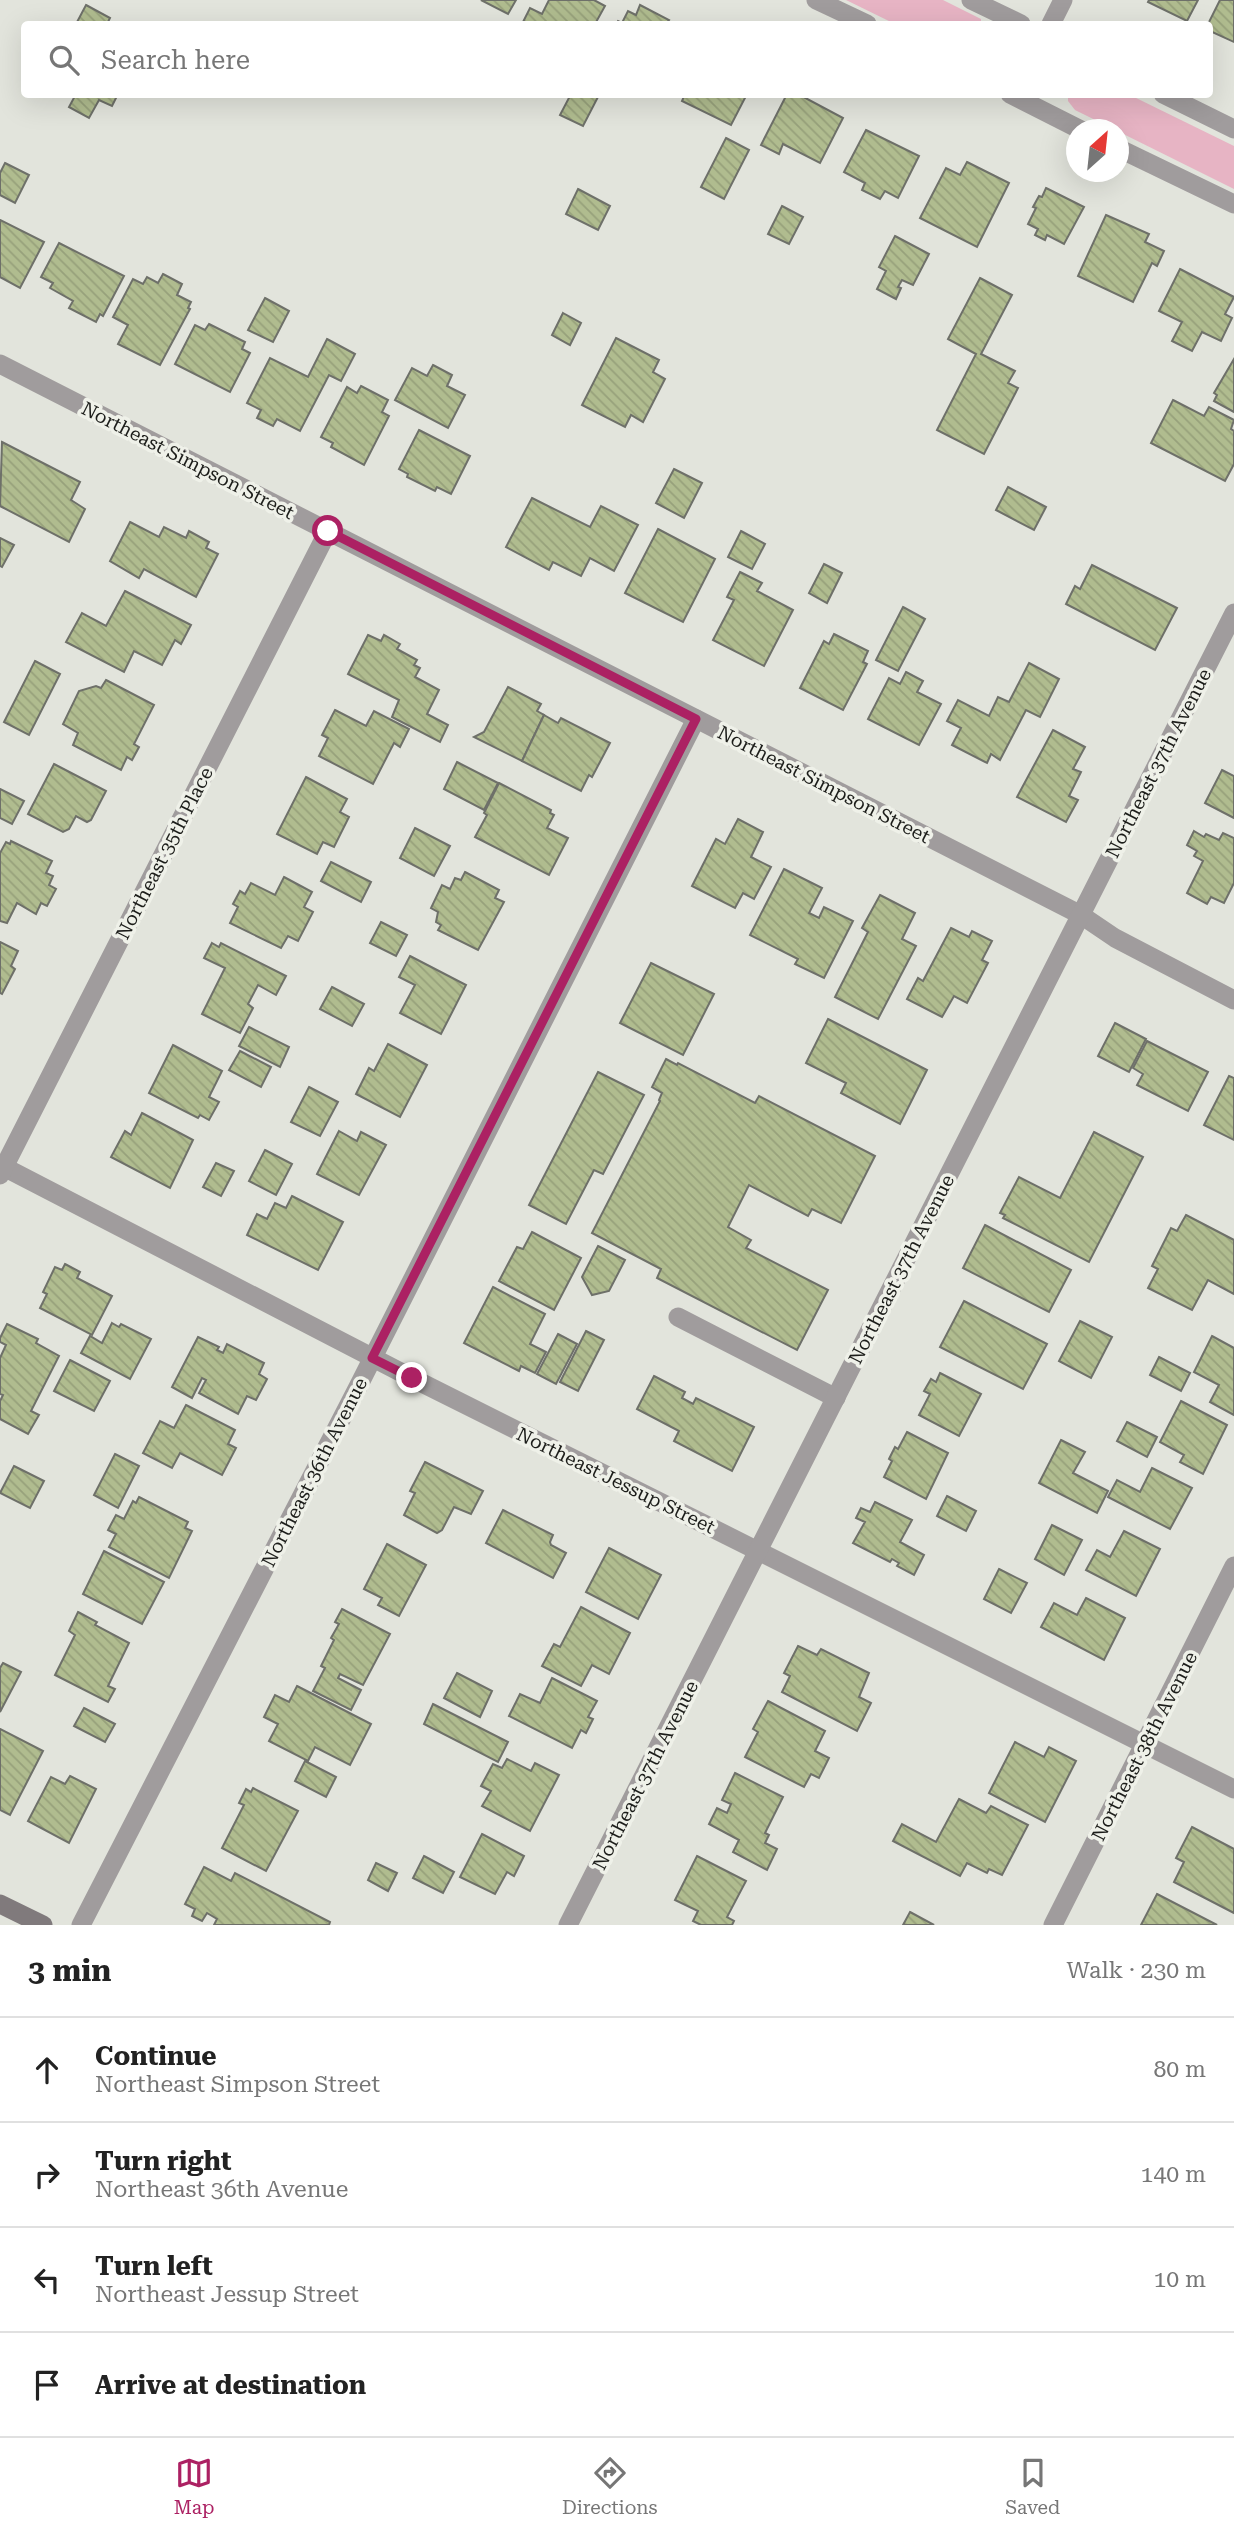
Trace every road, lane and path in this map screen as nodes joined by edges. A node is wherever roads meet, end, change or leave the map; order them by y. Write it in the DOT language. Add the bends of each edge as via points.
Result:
graph roads {
  1 [pos="816,0"];
  2 [pos="971,0"];
  3 [pos="1063,0"];
  4 [pos="861,21"];
  5 [pos="1015,21"];
  6 [pos="1052,21"];
  7 [pos="1019,98"];
  8 [pos="1171,98"];
  9 [pos="1066,122"];
  10 [pos="1234,130"];
  11 [pos="1129,153"];
  12 [pos="1234,204"];
  13 [pos="0,364"];
  14 [pos="328,531"];
  15 [pos="1234,613"];
  16 [pos="696,719"];
  17 [pos="1081,915"];
  18 [pos="1234,1000"];
  19 [pos="1,1169"];
  20 [pos="678,1317"];
  21 [pos="372,1358"];
  22 [pos="836,1398"];
  23 [pos="758,1551"];
  24 [pos="1234,1566"];
  25 [pos="1145,1744"];
  26 [pos="1234,1789"];
  27 [pos="0,1904"];
  28 [pos="43,1925"];
  29 [pos="81,1925"];
  30 [pos="568,1925"];
  31 [pos="1053,1925"];
  1 -- 4 [label="street"];
  2 -- 5 [label="street"];
  3 -- 6 [label="street"];
  7 -- 9 [label="street"];
  8 -- 10 [label="street"];
  11 -- 12 [label="street"];
  13 -- 14 [label="street, Northeast Simpson Street"];
  14 -- 16 [label="street, Northeast Simpson Street"];
  14 -- 19 [label="street, Northeast 35th Place"];
  15 -- 17 [label="street, Northeast 37th Avenue"];
  16 -- 17 [label="street, Northeast Simpson Street"];
  16 -- 21 [label="street, Northeast 36th Avenue"];
  17 -- 18 [label="street, Northeast Simpson Street" via="1115,939"];
  17 -- 22 [label="street, Northeast 37th Avenue"];
  19 -- 21 [label="street, Northeast Jessup Street"];
  20 -- 22 [label="street"];
  21 -- 23 [label="street, Northeast Jessup Street"];
  21 -- 29 [label="street, Northeast 36th Avenue"];
  22 -- 23 [label="street, Northeast 37th Avenue"];
  23 -- 25 [label="street, Northeast Jessup Street"];
  23 -- 30 [label="street, Northeast 37th Avenue"];
  24 -- 25 [label="street, Northeast 38th Avenue"];
  25 -- 26 [label="street, Northeast Jessup Street"];
  25 -- 31 [label="street, Northeast 38th Avenue"];
  27 -- 28 [label="main road"];
}
